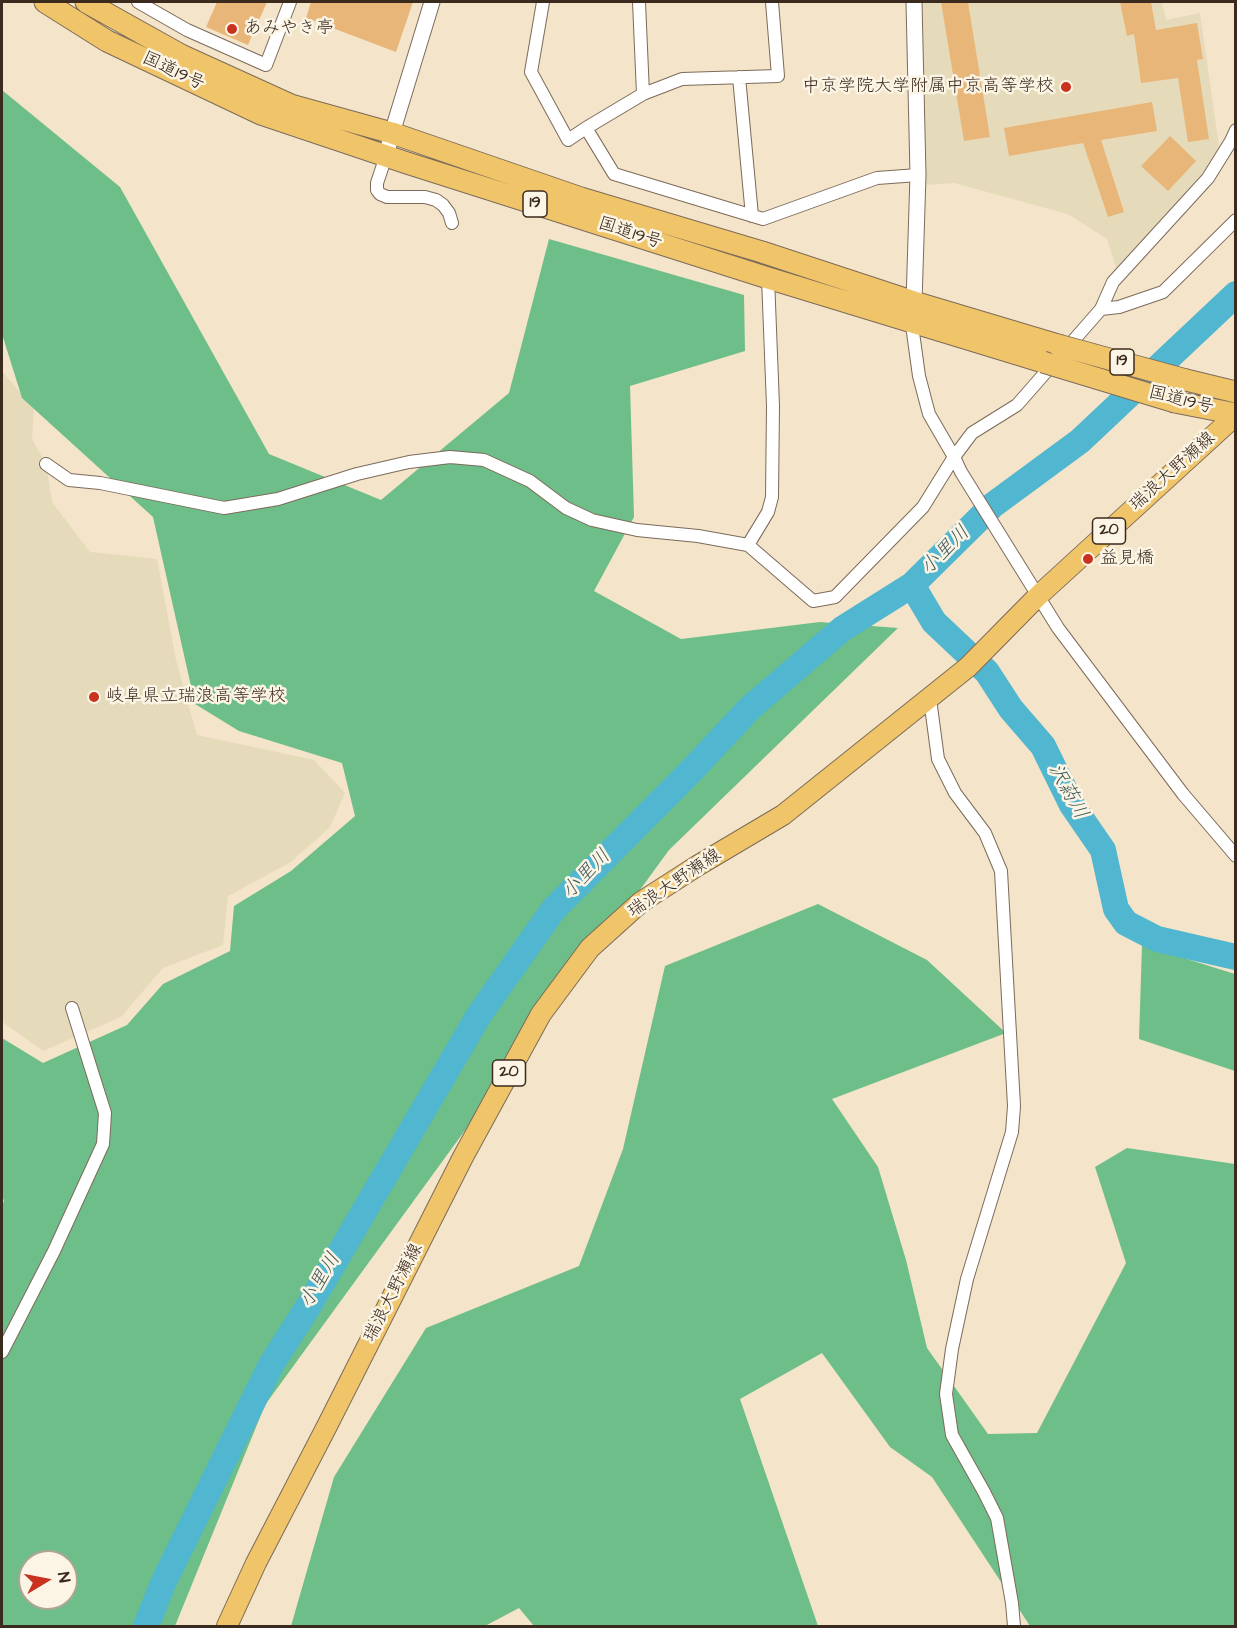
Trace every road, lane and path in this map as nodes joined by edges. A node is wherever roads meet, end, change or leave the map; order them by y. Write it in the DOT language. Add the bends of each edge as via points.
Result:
graph roads {
  1 [pos="45,2"];
  2 [pos="86,2"];
  3 [pos="138,2"];
  4 [pos="290,2"];
  5 [pos="432,2"];
  6 [pos="543,2"];
  7 [pos="639,2"];
  8 [pos="772,2"];
  9 [pos="914,2"];
  10 [pos="739,77"];
  11 [pos="643,94"];
  12 [pos="586,128"];
  13 [pos="1236,130"];
  14 [pos="392,133"];
  15 [pos="386,156"];
  16 [pos="918,175"];
  17 [pos="752,216"];
  18 [pos="1236,220"];
  19 [pos="452,223"];
  20 [pos="768,278"];
  21 [pos="1101,309"];
  22 [pos="913,311"];
  23 [pos="1236,392"];
  24 [pos="1236,415"];
  25 [pos="954,457"];
  26 [pos="46,464"];
  27 [pos="748,545"];
  28 [pos="1039,596"];
  29 [pos="930,699"];
  30 [pos="1236,856"];
  31 [pos="72,1008"];
  32 [pos="2,1352"];
  33 [pos="227,1626"];
  34 [pos="1014,1626"];
  1 -- 15 [label="highway, 国道19号 / 19" via="107,41 261,114"];
  2 -- 14 [label="highway, 国道19号 / 19" via="181,55 291,105"];
  3 -- 4 [label="street" via="187,30 266,65"];
  5 -- 14 [label="street"];
  6 -- 12 [label="street" via="531,72 568,140"];
  7 -- 11 [label="street"];
  8 -- 10 [label="street" via="778,76"];
  9 -- 16 [label="street"];
  10 -- 11 [label="street" via="682,79"];
  10 -- 17 [label="street"];
  11 -- 12 [label="street"];
  12 -- 17 [label="street" via="614,174"];
  13 -- 21 [label="street" via="1208,178 1113,282"];
  14 -- 15 [label="street"];
  14 -- 22 [label="highway, 国道19号 / 19" via="581,198 762,252"];
  15 -- 19 [label="street" via="377,183 380,194 436,200 449,213"];
  15 -- 20 [label="highway, 国道19号 / 19"];
  16 -- 17 [label="street" via="877,178 763,219"];
  16 -- 22 [label="street"];
  18 -- 21 [label="street" via="1163,292"];
  20 -- 22 [label="highway, 国道19号 / 19"];
  20 -- 27 [label="street" via="772,497 768,512"];
  21 -- 25 [label="street" via="1017,405 972,433"];
  22 -- 23 [label="highway, 国道19号 / 19, bridge"];
  22 -- 24 [label="highway, 国道19号 / 19, bridge" via="1043,362 1175,402"];
  22 -- 25 [label="street" via="919,376 929,414"];
  24 -- 28 [label="main road, 瑞浪大野瀬線 / 20"];
  25 -- 27 [label="street" via="923,507 835,597 813,601"];
  25 -- 28 [label="street"];
  26 -- 27 [label="street" via="69,480 224,508 278,499 409,462 484,460 530,481 566,508 592,520"];
  28 -- 29 [label="main road, 瑞浪大野瀬線 / 20"];
  28 -- 30 [label="street" via="1058,628 1183,794"];
  29 -- 33 [label="main road, 瑞浪大野瀬線 / 20" via="783,815 641,902 583,957 541,1014 463,1157"];
  29 -- 34 [label="street" via="938,759 955,793 985,833 1001,871 1014,1106 1012,1132 967,1279 946,1394 952,1435 997,1518"];
  31 -- 32 [label="street" via="105,1113 103,1144"];
}
